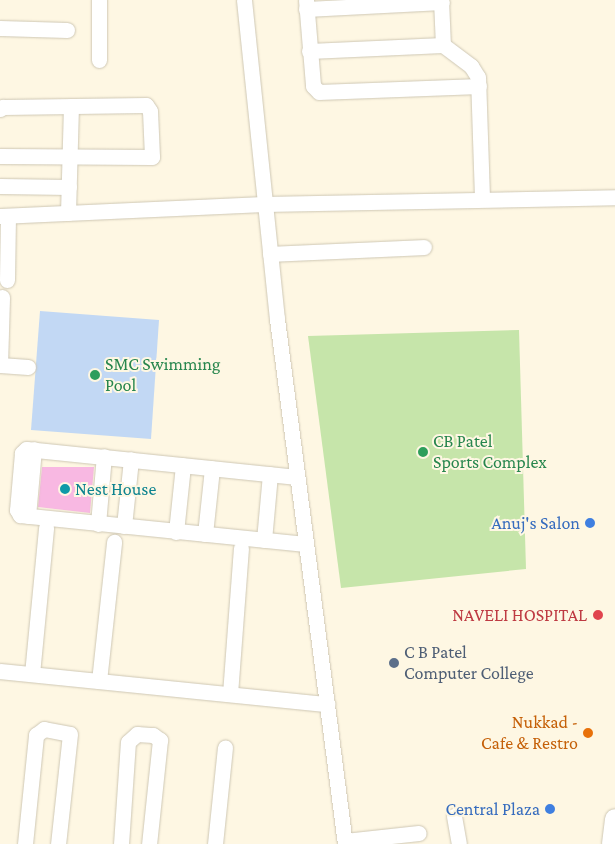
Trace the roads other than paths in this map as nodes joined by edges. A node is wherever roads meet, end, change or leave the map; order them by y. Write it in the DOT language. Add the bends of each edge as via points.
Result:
graph roads {
  1 [pos="99,0"];
  2 [pos="244,0"];
  3 [pos="441,1"];
  4 [pos="306,5"];
  5 [pos="0,28"];
  6 [pos="67,30"];
  7 [pos="443,45"];
  8 [pos="309,51"];
  9 [pos="99,60"];
  10 [pos="478,86"];
  11 [pos="71,106"];
  12 [pos="0,110"];
  13 [pos="0,156"];
  14 [pos="70,157"];
  15 [pos="0,186"];
  16 [pos="69,187"];
  17 [pos="615,197"];
  18 [pos="482,199"];
  19 [pos="264,204"];
  20 [pos="68,213"];
  21 [pos="4,216"];
  22 [pos="424,247"];
  23 [pos="270,254"];
  24 [pos="7,280"];
  25 [pos="2,297"];
  26 [pos="0,365"];
  27 [pos="28,367"];
  28 [pos="104,456"];
  29 [pos="131,459"];
  30 [pos="183,465"];
  31 [pos="212,468"];
  32 [pos="270,474"];
  33 [pos="297,477"];
  34 [pos="98,524"];
  35 [pos="124,526"];
  36 [pos="46,528"];
  37 [pos="176,532"];
  38 [pos="205,534"];
  39 [pos="264,540"];
  40 [pos="114,542"];
  41 [pos="306,544"];
  42 [pos="241,548"];
  43 [pos="0,671"];
  44 [pos="32,674"];
  45 [pos="99,681"];
  46 [pos="230,694"];
  47 [pos="327,704"];
  48 [pos="225,748"];
  49 [pos="454,816"];
  50 [pos="615,819"];
  51 [pos="419,834"];
  52 [pos="345,843"];
  53 [pos="25,844"];
  54 [pos="58,844"];
  55 [pos="121,844"];
  56 [pos="149,844"];
  57 [pos="215,844"];
  58 [pos="458,844"];
  59 [pos="612,844"];
  1 -- 9 [label="street"];
  2 -- 19 [label="street"];
  3 -- 4 [label="street"];
  3 -- 7 [label="street"];
  4 -- 8 [label="street"];
  5 -- 6 [label="street"];
  7 -- 8 [label="street"];
  7 -- 10 [label="street" via="476,71"];
  8 -- 10 [label="street" via="313,86 319,92"];
  10 -- 18 [label="street"];
  11 -- 12 [label="street" via="3,107"];
  11 -- 14 [label="street"];
  11 -- 14 [label="street" via="146,105 150,111 152,157"];
  13 -- 14 [label="street"];
  14 -- 16 [label="street"];
  15 -- 16 [label="street"];
  16 -- 20 [label="street"];
  17 -- 18 [label="street"];
  18 -- 19 [label="street"];
  19 -- 20 [label="street"];
  19 -- 23 [label="street"];
  20 -- 21 [label="street"];
  21 -- 24 [label="street"];
  22 -- 23 [label="street"];
  23 -- 33 [label="street"];
  25 -- 26 [label="street"];
  26 -- 27 [label="street"];
  28 -- 29 [label="street"];
  28 -- 34 [label="street"];
  28 -- 34 [label="street" via="26,448 22,453 19,482 17,510 20,515"];
  29 -- 30 [label="street"];
  29 -- 35 [label="street"];
  30 -- 31 [label="street"];
  30 -- 37 [label="street"];
  31 -- 32 [label="street"];
  31 -- 38 [label="street"];
  32 -- 33 [label="street"];
  32 -- 39 [label="street"];
  33 -- 41 [label="street"];
  34 -- 35 [label="street"];
  35 -- 37 [label="street"];
  36 -- 44 [label="street"];
  37 -- 38 [label="street"];
  38 -- 39 [label="street"];
  39 -- 41 [label="street"];
  40 -- 45 [label="street"];
  41 -- 47 [label="street"];
  42 -- 46 [label="street"];
  43 -- 44 [label="street"];
  44 -- 45 [label="street"];
  45 -- 46 [label="street"];
  46 -- 47 [label="street"];
  47 -- 52 [label="street"];
  48 -- 57 [label="street"];
  49 -- 58 [label="street"];
  50 -- 59 [label="main road"];
  51 -- 52 [label="street"];
  53 -- 54 [label="street" via="36,736 44,729 70,734"];
  55 -- 56 [label="street" via="128,742 136,734 157,736 160,740"];
}
